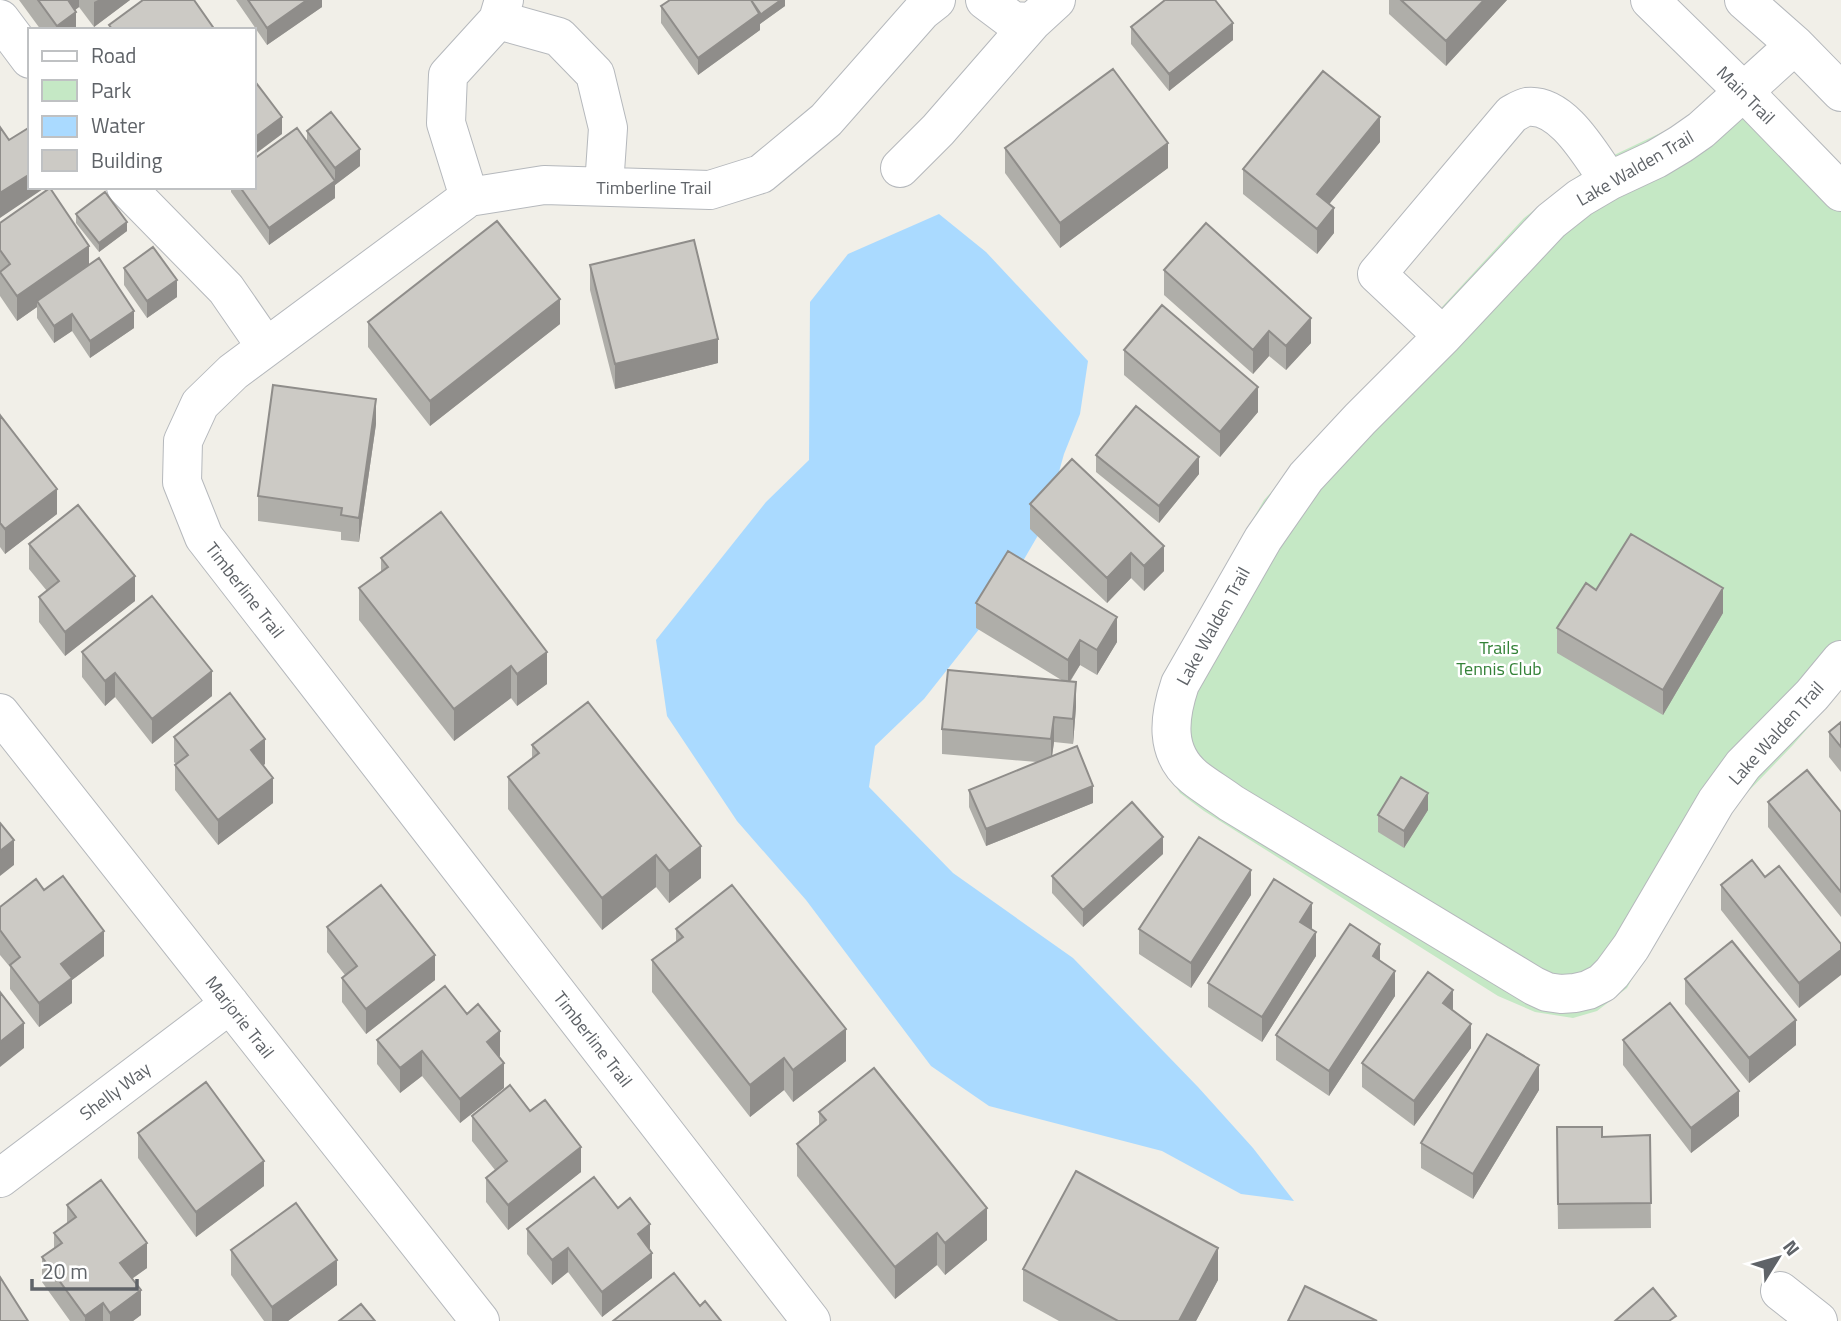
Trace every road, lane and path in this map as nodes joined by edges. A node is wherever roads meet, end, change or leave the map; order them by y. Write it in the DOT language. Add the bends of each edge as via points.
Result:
graph roads {
  1 [pos="936,0"];
  2 [pos="985,0"];
  3 [pos="1650,0"];
  4 [pos="1744,0"];
  5 [pos="501,10"];
  6 [pos="1044,11"];
  7 [pos="0,19"];
  8 [pos="1795,45"];
  9 [pos="28,56"];
  10 [pos="1744,92"];
  11 [pos="1841,92"];
  12 [pos="900,168"];
  13 [pos="1609,181"];
  14 [pos="604,187"];
  15 [pos="128,189"];
  16 [pos="1841,192"];
  17 [pos="469,197"];
  18 [pos="1443,336"];
  19 [pos="266,347"];
  20 [pos="1841,660"];
  21 [pos="0,713"];
  22 [pos="230,1004"];
  23 [pos="0,1178"];
  24 [pos="1780,1291"];
  25 [pos="480,1321"];
  26 [pos="811,1321"];
  27 [pos="1818,1321"];
  1 -- 14 [label="street, Timberline Trail" via="826,120 761,174 710,191"];
  2 -- 6 [label="street" via="1013,21"];
  3 -- 10 [label="street, Main Trail"];
  4 -- 8 [label="street"];
  5 -- 14 [label="street" via="559,37 595,74 608,128"];
  5 -- 17 [label="street" via="448,75 446,124"];
  6 -- 12 [label="street"];
  7 -- 9 [label="street"];
  8 -- 10 [label="street, Lake Walden Trail"];
  8 -- 11 [label="street"];
  10 -- 13 [label="street, Lake Walden Trail" via="1681,144"];
  10 -- 16 [label="street, Main Trail"];
  13 -- 18 [label="street, Lake Walden Trail" via="1551,221"];
  13 -- 18 [label="street" via="1571,129 1551,111 1527,107 1512,114 1377,274"];
  14 -- 17 [label="street, Timberline Trail" via="544,185"];
  15 -- 19 [label="street" via="226,289"];
  17 -- 19 [label="street, Timberline Trail"];
  18 -- 20 [label="street, Lake Walden Trail" via="1306,477 1220,611 1173,705 1170,728 1174,746 1193,776 1525,981 1547,992 1575,993 1595,987 1612,973 1742,765"];
  19 -- 26 [label="street, Timberline Trail" via="200,404 183,441 182,482 204,537"];
  21 -- 22 [label="street, Marjorie Trail"];
  22 -- 23 [label="street, Shelly Way"];
  22 -- 25 [label="street, Marjorie Trail"];
  24 -- 27 [label="street"];
}
